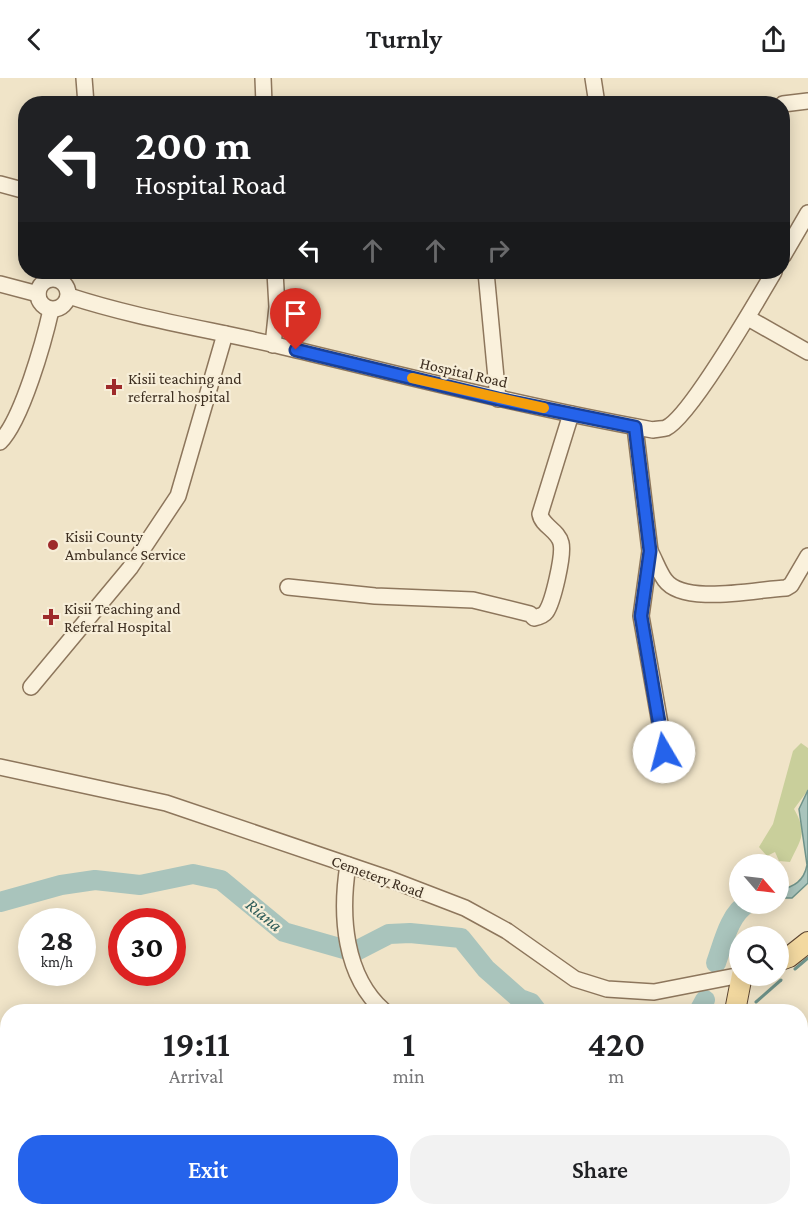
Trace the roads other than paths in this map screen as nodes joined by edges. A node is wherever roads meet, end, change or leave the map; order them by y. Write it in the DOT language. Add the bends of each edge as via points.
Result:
graph roads {
  1 [pos="84,78"];
  2 [pos="263,78"];
  3 [pos="593,78"];
  4 [pos="85,96"];
  5 [pos="264,96"];
  6 [pos="596,96"];
  7 [pos="808,101"];
  8 [pos="790,103"];
  9 [pos="0,184"];
  10 [pos="18,189"];
  11 [pos="808,213"];
  12 [pos="791,230"];
  13 [pos="50,279"];
  14 [pos="62,279"];
  15 [pos="276,279"];
  16 [pos="487,279"];
  17 [pos="770,279"];
  18 [pos="0,284"];
  19 [pos="38,294"];
  20 [pos="69,296"];
  21 [pos="51,310"];
  22 [pos="747,318"];
  23 [pos="225,334"];
  24 [pos="273,345"];
  25 [pos="808,352"];
  26 [pos="498,399"];
  27 [pos="571,414"];
  28 [pos="635,427"];
  29 [pos="0,442"];
  30 [pos="650,551"];
  31 [pos="808,556"];
  32 [pos="288,587"];
  33 [pos="31,687"];
  34 [pos="664,752"];
  35 [pos="0,767"];
  36 [pos="348,866"];
  37 [pos="808,942"];
  38 [pos="789,957"];
  39 [pos="729,977"];
  40 [pos="739,986"];
  41 [pos="376,1004"];
  42 [pos="736,1004"];
  1 -- 4 [label="street"];
  2 -- 5 [label="street"];
  3 -- 6 [label="street"];
  7 -- 8 [label="street"];
  9 -- 10 [label="street"];
  11 -- 12 [label="street"];
  13 -- 19 [label="street" via="43,282"];
  14 -- 20 [label="street"];
  15 -- 24 [label="street" via="278,307"];
  16 -- 26 [label="street"];
  17 -- 22 [label="street, Hospital Road"];
  18 -- 19 [label="street"];
  19 -- 21 [label="street" via="42,305"];
  20 -- 21 [label="street" via="64,305"];
  20 -- 23 [label="street, Hospital Road" via="112,310"];
  21 -- 29 [label="street" via="14,422"];
  22 -- 25 [label="street"];
  22 -- 28 [label="street, Hospital Road" via="677,419 666,428"];
  23 -- 24 [label="street, Hospital Road"];
  23 -- 33 [label="street" via="178,496 130,568"];
  24 -- 26 [label="street, Hospital Road"];
  26 -- 27 [label="street, Hospital Road"];
  27 -- 28 [label="street, Hospital Road"];
  27 -- 32 [label="street" via="540,514 562,546 550,601 539,617 473,600"];
  28 -- 30 [label="street"];
  30 -- 31 [label="street" via="665,581 692,595 786,588"];
  30 -- 34 [label="street" via="641,616"];
  35 -- 36 [label="street, Cemetery Road" via="166,803"];
  36 -- 39 [label="street, Cemetery Road" via="465,908 507,931 575,979 607,989 654,992"];
  36 -- 41 [label="street" via="345,922 352,959 361,985"];
  37 -- 38 [label="main road"];
  40 -- 42 [label="main road"];
}
